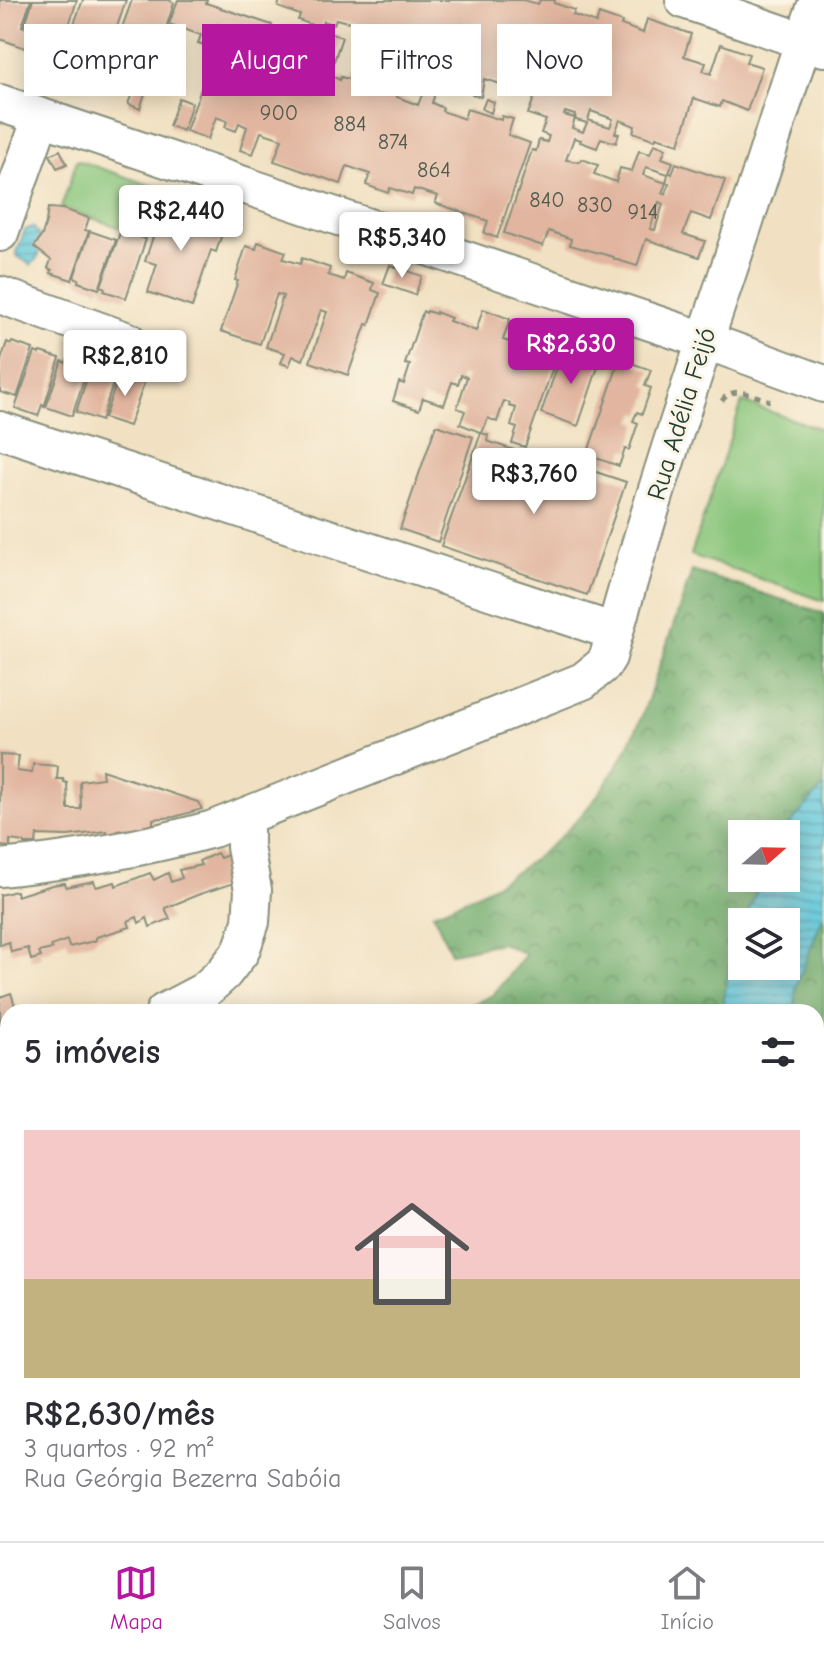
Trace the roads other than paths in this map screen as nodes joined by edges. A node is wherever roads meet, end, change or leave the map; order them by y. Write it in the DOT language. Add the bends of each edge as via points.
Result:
graph roads {
  1 [pos="684,0"];
  2 [pos="818,0"];
  3 [pos="813,44"];
  4 [pos="0,103"];
  5 [pos="41,118"];
  6 [pos="0,233"];
  7 [pos="0,295"];
  8 [pos="704,340"];
  9 [pos="128,341"];
  10 [pos="824,384"];
  11 [pos="0,430"];
  12 [pos="615,632"];
  13 [pos="245,817"];
  14 [pos="0,868"];
  15 [pos="179,1004"];
  1 -- 3 [label="street"];
  2 -- 3 [label="street, Rua Adélia Feijó"];
  3 -- 8 [label="street, Rua Adélia Feijó"];
  4 -- 5 [label="street"];
  5 -- 6 [label="street"];
  5 -- 8 [label="street"];
  7 -- 9 [label="street"];
  8 -- 10 [label="street"];
  8 -- 12 [label="street, Rua Adélia Feijó"];
  11 -- 12 [label="street"];
  12 -- 13 [label="street, Rua Adélia Feijó" via="603,665 583,681"];
  13 -- 14 [label="street, Rua Adélia Feijó" via="179,838"];
  13 -- 15 [label="street" via="253,890 251,922 241,951 204,991"];
}
